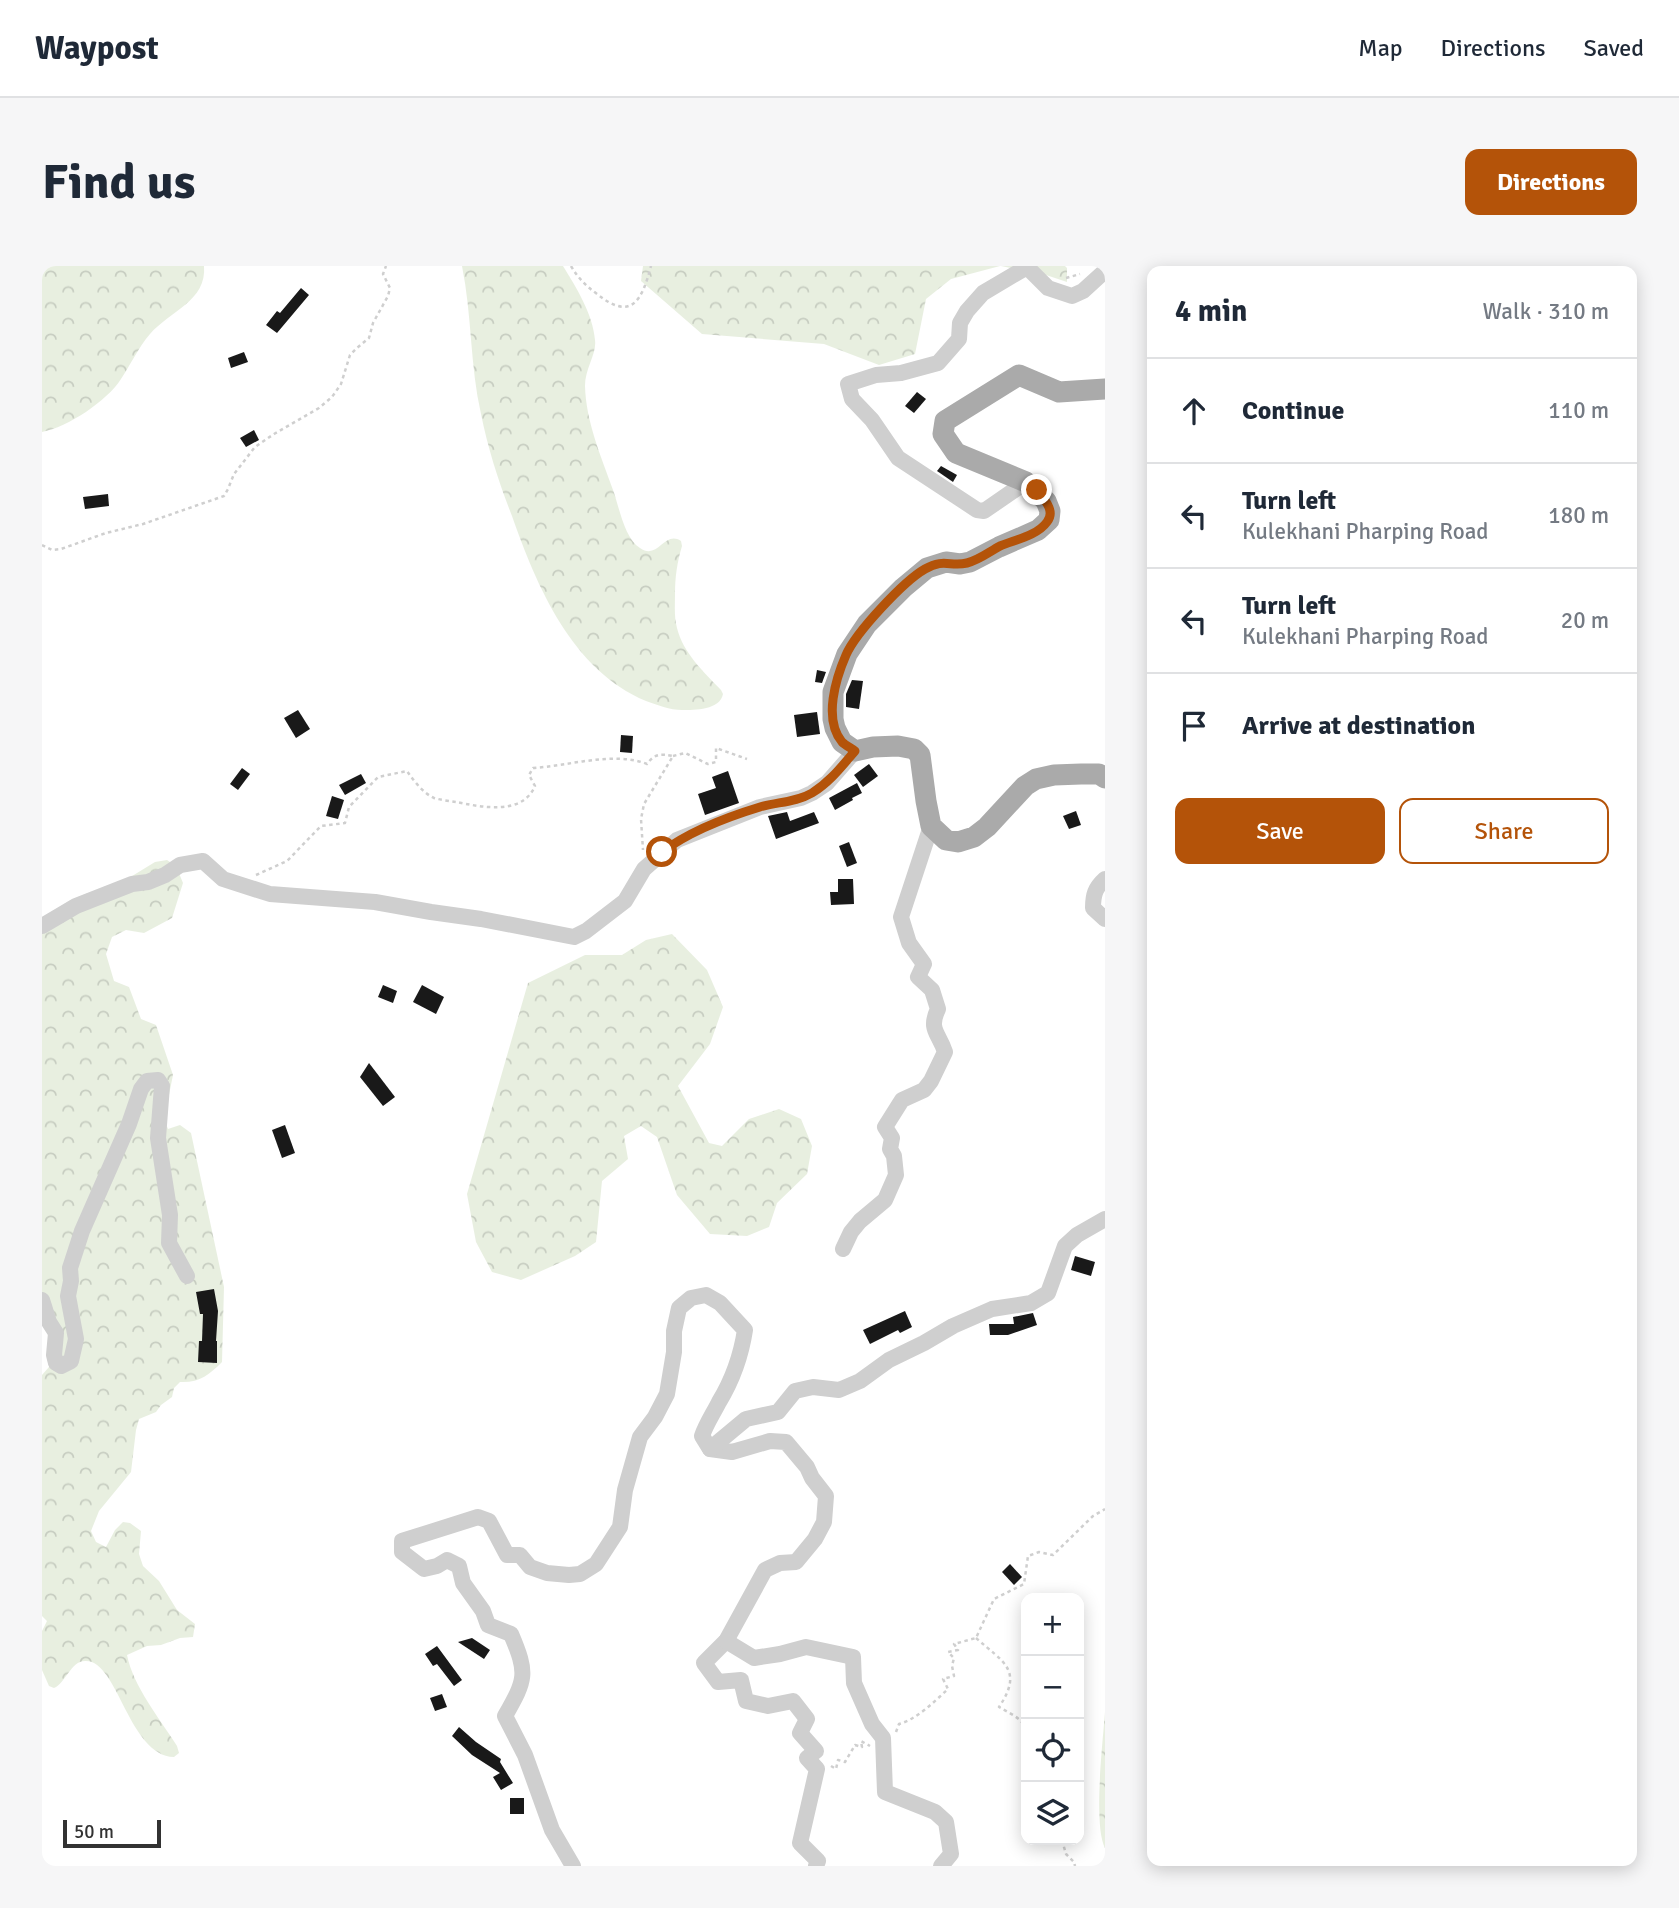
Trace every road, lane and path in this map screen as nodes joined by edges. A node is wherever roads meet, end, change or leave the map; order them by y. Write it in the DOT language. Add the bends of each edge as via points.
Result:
graph roads {
  1 [pos="386,266"];
  2 [pos="571,266"];
  3 [pos="651,266"];
  4 [pos="1105,271"];
  5 [pos="1082,273"];
  6 [pos="1063,278"];
  7 [pos="1105,389"];
  8 [pos="1026,482"];
  9 [pos="42,545"];
  10 [pos="855,751"];
  11 [pos="673,755"];
  12 [pos="747,759"];
  13 [pos="1105,778"];
  14 [pos="931,827"];
  15 [pos="644,869"];
  16 [pos="1105,879"];
  17 [pos="238,884"];
  18 [pos="1105,919"];
  19 [pos="42,926"];
  20 [pos="1105,1219"];
  21 [pos="843,1249"];
  22 [pos="187,1276"];
  23 [pos="42,1300"];
  24 [pos="710,1449"];
  25 [pos="1105,1509"];
  26 [pos="976,1638"];
  27 [pos="726,1641"];
  28 [pos="1021,1722"];
  29 [pos="883,1738"];
  30 [pos="817,1769"];
  31 [pos="1063,1845"];
  32 [pos="573,1866"];
  33 [pos="816,1866"];
  34 [pos="940,1866"];
  35 [pos="1075,1866"];
  1 -- 9 [label="path" via="383,274 390,288 388,296 369,338 350,355 337,391 319,408 255,447 223,496 61,549"];
  2 -- 3 [label="path" via="606,302 625,307 642,293"];
  4 -- 8 [label="street" via="1072,296 1048,288 1027,267 983,293 960,323 959,339 938,363 848,384 852,399 898,458 962,502 984,511"];
  5 -- 6 [label="path"];
  7 -- 8 [label="main road" via="1059,392 1019,375 944,421 943,434 956,453"];
  8 -- 10 [label="main road" via="1051,511 1046,524 970,562 927,568 867,624 846,654 833,692 833,719 842,742"];
  10 -- 14 [label="main road" via="898,746 920,755"];
  10 -- 15 [label="street" via="812,793 760,807 677,840"];
  11 -- 12 [label="path" via="685,753 708,764 716,762 716,748"];
  11 -- 15 [label="path" via="642,811"];
  11 -- 17 [label="path" via="660,754 647,764 636,759 601,759 533,768 531,795 502,808 432,797 407,771 378,776 349,807 345,823 321,826 286,861"];
  13 -- 14 [label="main road" via="1080,774 1037,779 987,827 958,842 946,840"];
  14 -- 21 [label="street" via="901,917 909,943 924,964 918,977 932,990 937,1009 934,1033 945,1052 931,1082 902,1100 885,1127 892,1138 896,1175 885,1200 860,1221"];
  15 -- 17 [label="street" via="625,901 574,937 375,902 270,894"];
  16 -- 18 [label="street" via="1095,888 1093,899 1093,908"];
  17 -- 19 [label="street" via="223,879 203,861 180,865 148,883 131,884 76,906"];
  20 -- 24 [label="street" via="1065,1245 1048,1293 1031,1303 992,1309 953,1326 839,1390 813,1387 795,1391 778,1412 746,1419"];
  22 -- 23 [label="street" via="169,1243 170,1215 158,1138 162,1086 158,1080 147,1081 69,1268 68,1296 76,1339 71,1361 61,1366 54,1354 56,1333"];
  24 -- 27 [label="street" via="732,1452 770,1441 786,1443 826,1496 824,1522 815,1539 796,1562 765,1570"];
  24 -- 32 [label="street" via="702,1436 734,1373 745,1330 706,1295 691,1298 679,1308 667,1394 640,1437 620,1527 596,1564 569,1575 530,1567 520,1555 507,1555 489,1521 478,1517 402,1541 402,1552 424,1569 447,1560 459,1566 463,1583 488,1625 512,1634 522,1660 522,1686 505,1716 525,1755 552,1830"];
  25 -- 26 [label="path" via="1053,1555 1039,1552 1028,1556 1024,1584 994,1599"];
  26 -- 28 [label="path" via="1008,1666 1011,1680 999,1707"];
  26 -- 29 [label="path" via="954,1644 958,1650 948,1652 954,1658 954,1676 943,1679 948,1689"];
  27 -- 29 [label="street" via="754,1658 807,1647 853,1657 854,1684"];
  27 -- 30 [label="street" via="704,1663 718,1682 741,1680 746,1701 768,1706 793,1701 807,1719 800,1733 816,1751 807,1758"];
  29 -- 30 [label="path" via="874,1748 861,1741 862,1748 855,1745 845,1762 838,1760 836,1769 828,1763 827,1771"];
  29 -- 34 [label="street" via="885,1792 935,1812 946,1822 951,1854"];
  30 -- 33 [label="street" via="800,1843 818,1861"];
  31 -- 35 [label="path"];
}
